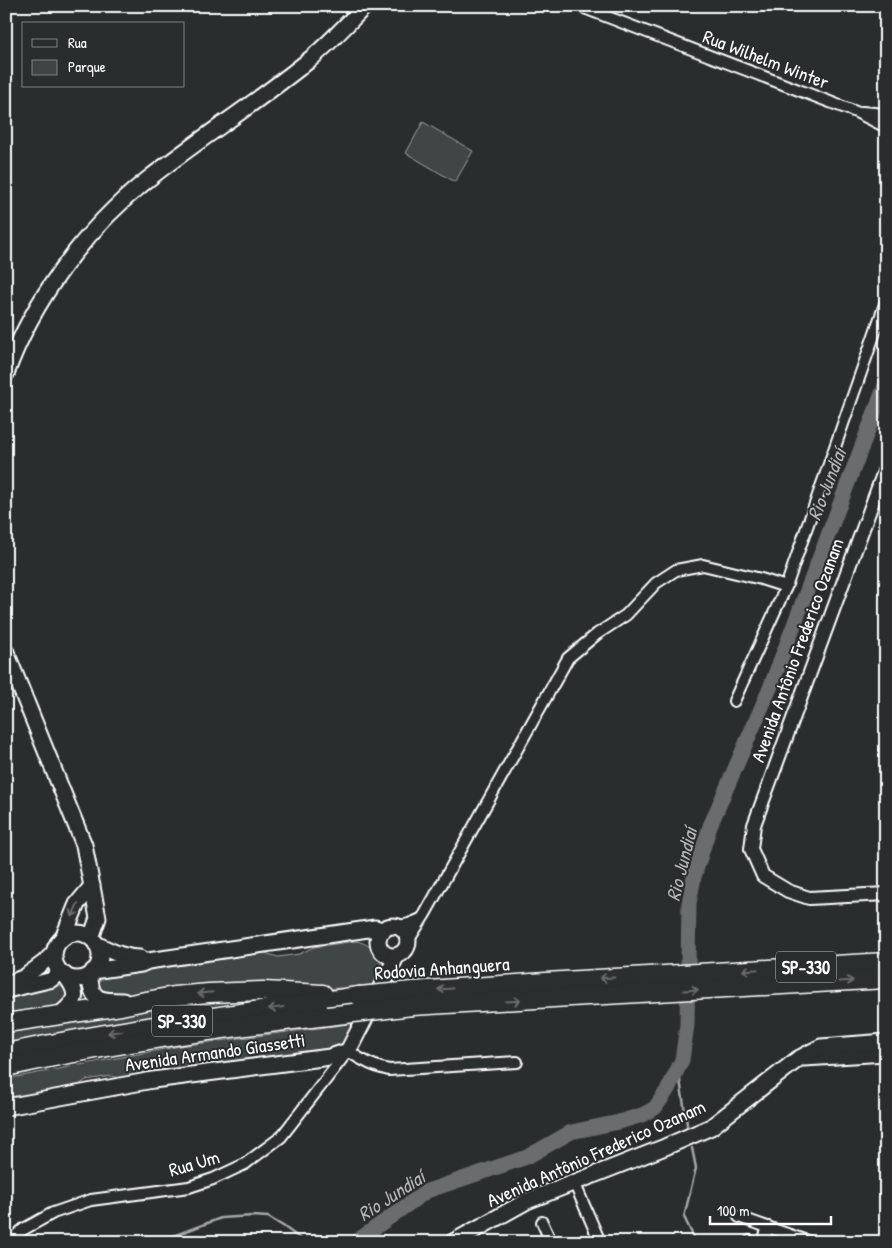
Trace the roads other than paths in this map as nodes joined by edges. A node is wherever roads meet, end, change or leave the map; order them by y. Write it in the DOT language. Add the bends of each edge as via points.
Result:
graph roads {
  1 [pos="365,6"];
  2 [pos="579,6"];
  3 [pos="856,112"];
  4 [pos="886,114"];
  5 [pos="886,127"];
  6 [pos="886,301"];
  7 [pos="6,374"];
  8 [pos="886,466"];
  9 [pos="786,587"];
  10 [pos="6,652"];
  11 [pos="734,701"];
  12 [pos="92,886"];
  13 [pos="886,894"];
  14 [pos="421,919"];
  15 [pos="390,928"];
  16 [pos="347,932"];
  17 [pos="63,938"];
  18 [pos="94,941"];
  19 [pos="408,941"];
  20 [pos="55,951"];
  21 [pos="386,951"];
  22 [pos="148,961"];
  23 [pos="886,962"];
  24 [pos="91,973"];
  25 [pos="63,974"];
  26 [pos="886,979"];
  27 [pos="727,980"];
  28 [pos="6,984"];
  29 [pos="6,990"];
  30 [pos="359,996"];
  31 [pos="412,999"];
  32 [pos="140,1002"];
  33 [pos="58,1016"];
  34 [pos="6,1023"];
  35 [pos="881,1048"];
  36 [pos="348,1051"];
  37 [pos="6,1053"];
  38 [pos="517,1062"];
  39 [pos="6,1068"];
  40 [pos="6,1107"];
  41 [pos="574,1182"];
  42 [pos="739,1217"];
  43 [pos="542,1222"];
  44 [pos="768,1227"];
  45 [pos="8,1242"];
  46 [pos="452,1242"];
  47 [pos="551,1242"];
  48 [pos="600,1242"];
  49 [pos="763,1242"];
  50 [pos="810,1242"];
  1 -- 7 [label="main road" via="310,59 146,181 113,211 56,278 33,315"];
  2 -- 3 [label="street, Rua Wilhelm Winter"];
  3 -- 4 [label="street"];
  3 -- 5 [label="street"];
  6 -- 9 [label="street"];
  8 -- 13 [label="street, Avenida Antônio Frederico Ozanam" via="754,825 751,849 764,876 788,891 809,898"];
  9 -- 11 [label="street"];
  9 -- 14 [label="street" via="703,565 676,570 656,583 626,615 568,658"];
  10 -- 12 [label="main road" via="84,846"];
  12 -- 17 [label="main road, one-way" via="77,904"];
  12 -- 18 [label="main road" via="98,918"];
  14 -- 15 [label="street"];
  14 -- 19 [label="street"];
  15 -- 16 [label="main road"];
  15 -- 19 [label="main road" via="404,932"];
  15 -- 21 [label="main road" via="380,934"];
  16 -- 21 [label="main road"];
  16 -- 22 [label="main road"];
  17 -- 18 [label="main road" via="77,933"];
  17 -- 20 [label="main road"];
  18 -- 22 [label="main road" via="118,955"];
  18 -- 24 [label="main road" via="99,958"];
  19 -- 21 [label="main road" via="406,949"];
  20 -- 25 [label="main road" via="56,966"];
  20 -- 28 [label="main road" via="24,977"];
  21 -- 36 [label="main road" via="392,966"];
  22 -- 24 [label="main road"];
  23 -- 27 [label="highway, Rodovia Anhanguera / SP-330, one-way"];
  24 -- 25 [label="main road" via="80,978"];
  24 -- 32 [label="main road" via="90,991 98,998"];
  25 -- 29 [label="main road"];
  25 -- 33 [label="main road" via="72,984 74,998"];
  27 -- 26 [label="highway, Rodovia Anhanguera / SP-330, one-way"];
  27 -- 31 [label="highway, Rodovia Anhanguera / SP-330"];
  30 -- 31 [label="highway, Rodovia Anhanguera / SP-330, bridge"];
  30 -- 32 [label="highway, one-way" via="234,991"];
  30 -- 37 [label="highway, Rodovia Anhanguera / SP-330, one-way" via="106,1034"];
  31 -- 39 [label="highway, Rodovia Anhanguera / SP-330, bridge" via="328,1016 188,1034"];
  32 -- 33 [label="highway"];
  33 -- 34 [label="highway"];
  35 -- 41 [label="main road, Avenida Antônio Frederico Ozanam" via="798,1059 711,1127"];
  36 -- 38 [label="street" via="377,1068 389,1070"];
  36 -- 40 [label="main road, Avenida Armando Giassetti" via="330,1057 153,1080"];
  36 -- 45 [label="street, Rua Um" via="281,1137 244,1164 189,1186 91,1200 54,1212"];
  41 -- 46 [label="main road, Avenida Antônio Frederico Ozanam" via="527,1202"];
  41 -- 48 [label="street"];
  42 -- 44 [label="street"];
  43 -- 47 [label="street"];
  44 -- 49 [label="street"];
  44 -- 50 [label="street"];
}
